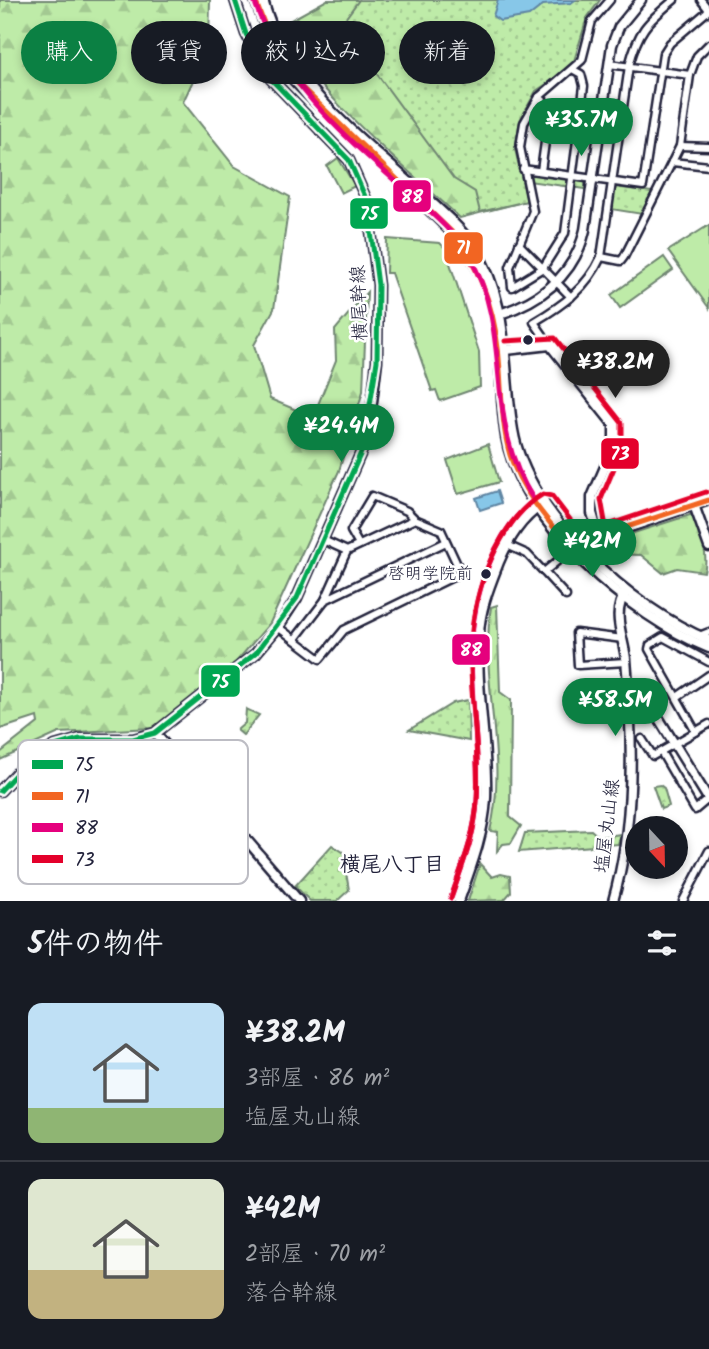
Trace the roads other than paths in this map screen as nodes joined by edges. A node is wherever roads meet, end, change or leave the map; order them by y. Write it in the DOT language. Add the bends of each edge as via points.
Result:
graph roads {
  1 [pos="235,0"];
  2 [pos="255,0"];
  3 [pos="263,0"];
  4 [pos="610,0"];
  5 [pos="641,0"];
  6 [pos="674,0"];
  7 [pos="701,0"];
  8 [pos="709,10"];
  9 [pos="709,44"];
  10 [pos="608,64"];
  11 [pos="629,66"];
  12 [pos="572,69"];
  13 [pos="660,71"];
  14 [pos="690,75"];
  15 [pos="539,97"];
  16 [pos="680,146"];
  17 [pos="709,147"];
  18 [pos="672,162"];
  19 [pos="709,166"];
  20 [pos="523,169"];
  21 [pos="541,171"];
  22 [pos="572,176"];
  23 [pos="592,180"];
  24 [pos="611,183"];
  25 [pos="519,244"];
  26 [pos="601,257"];
  27 [pos="544,268"];
  28 [pos="557,284"];
  29 [pos="571,297"];
  30 [pos="498,315"];
  31 [pos="550,345"];
  32 [pos="502,351"];
  33 [pos="709,500"];
  34 [pos="542,505"];
  35 [pos="694,505"];
  36 [pos="415,519"];
  37 [pos="599,536"];
  38 [pos="323,540"];
  39 [pos="446,542"];
  40 [pos="708,543"];
  41 [pos="359,545"];
  42 [pos="506,545"];
  43 [pos="575,546"];
  44 [pos="347,551"];
  45 [pos="544,572"];
  46 [pos="625,593"];
  47 [pos="566,596"];
  48 [pos="325,600"];
  49 [pos="278,627"];
  50 [pos="709,632"];
  51 [pos="699,636"];
  52 [pos="295,639"];
  53 [pos="623,639"];
  54 [pos="709,640"];
  55 [pos="709,648"];
  56 [pos="626,662"];
  57 [pos="709,662"];
  58 [pos="709,675"];
  59 [pos="628,696"];
  60 [pos="677,697"];
  61 [pos="709,724"];
  62 [pos="696,732"];
  63 [pos="155,733"];
  64 [pos="642,739"];
  65 [pos="80,740"];
  66 [pos="161,740"];
  67 [pos="674,744"];
  68 [pos="661,752"];
  69 [pos="18,772"];
  70 [pos="0,791"];
  71 [pos="709,799"];
  72 [pos="248,842"];
  73 [pos="709,851"];
  74 [pos="699,869"];
  75 [pos="709,874"];
  76 [pos="299,901"];
  77 [pos="460,901"];
  78 [pos="613,901"];
  79 [pos="683,901"];
  1 -- 38 [label="street, 横尾幹線" via="246,34 269,77 349,160 364,189 371,219 377,285 371,414 354,473"];
  2 -- 30 [label="street" via="274,49 291,77 455,235 480,273"];
  3 -- 30 [label="street" via="284,51 311,90 461,230 487,270"];
  4 -- 12 [label="street" via="592,21 582,60"];
  5 -- 10 [label="street" via="619,27"];
  6 -- 11 [label="street" via="642,28"];
  7 -- 8 [label="street"];
  8 -- 13 [label="street" via="670,43"];
  9 -- 14 [label="street" via="697,55"];
  10 -- 11 [label="street"];
  10 -- 23 [label="street"];
  11 -- 13 [label="street"];
  11 -- 24 [label="street"];
  12 -- 15 [label="street"];
  12 -- 22 [label="street" via="581,74 584,86"];
  13 -- 14 [label="street"];
  13 -- 24 [label="street" via="643,186"];
  14 -- 16 [label="street"];
  15 -- 20 [label="street" via="521,135"];
  15 -- 21 [label="street" via="550,106"];
  16 -- 17 [label="street"];
  16 -- 18 [label="street"];
  18 -- 19 [label="street"];
  18 -- 26 [label="street" via="624,257 621,261"];
  20 -- 21 [label="street"];
  20 -- 25 [label="street" via="533,211"];
  21 -- 22 [label="street"];
  22 -- 23 [label="street"];
  22 -- 27 [label="street" via="565,233"];
  23 -- 24 [label="street"];
  23 -- 28 [label="street" via="582,244"];
  24 -- 26 [label="street"];
  25 -- 27 [label="street"];
  25 -- 27 [label="street" via="510,267 512,287"];
  26 -- 29 [label="street" via="593,276"];
  27 -- 28 [label="street"];
  28 -- 29 [label="street"];
  28 -- 30 [label="street"];
  29 -- 31 [label="street" via="534,322"];
  30 -- 32 [label="street"];
  31 -- 32 [label="street"];
  31 -- 37 [label="street" via="610,417 616,432 592,497"];
  32 -- 34 [label="street" via="514,438"];
  33 -- 35 [label="street"];
  34 -- 42 [label="street"];
  34 -- 43 [label="street"];
  35 -- 37 [label="street"];
  35 -- 40 [label="street"];
  36 -- 39 [label="street" via="441,530"];
  36 -- 41 [label="street"];
  36 -- 41 [label="street" via="372,496 351,531"];
  37 -- 43 [label="street"];
  38 -- 44 [label="street"];
  38 -- 49 [label="street, 横尾幹線" via="297,598"];
  39 -- 48 [label="street"];
  39 -- 52 [label="street" via="461,572 344,630 320,659"];
  41 -- 44 [label="street"];
  42 -- 45 [label="street" via="527,554"];
  42 -- 77 [label="street" via="486,596 479,632 486,796 481,834"];
  43 -- 45 [label="street"];
  43 -- 46 [label="street"];
  44 -- 48 [label="street"];
  45 -- 47 [label="street"];
  46 -- 51 [label="street"];
  46 -- 53 [label="street, 塩屋丸山線" via="617,609"];
  46 -- 55 [label="street" via="672,631"];
  48 -- 52 [label="street"];
  49 -- 52 [label="street"];
  49 -- 63 [label="street, 横尾幹線" via="244,663"];
  50 -- 51 [label="street"];
  51 -- 54 [label="street"];
  53 -- 56 [label="street, 塩屋丸山線"];
  53 -- 56 [label="street" via="576,633 578,665"];
  56 -- 59 [label="street, 塩屋丸山線"];
  57 -- 60 [label="street" via="663,637 650,645"];
  58 -- 60 [label="street"];
  59 -- 67 [label="street" via="646,699"];
  59 -- 78 [label="street, 塩屋丸山線" via="630,808"];
  60 -- 62 [label="street"];
  61 -- 62 [label="street"];
  62 -- 67 [label="street"];
  63 -- 65 [label="street, 横尾幹線" via="134,739"];
  63 -- 66 [label="street"];
  64 -- 68 [label="street" via="653,756"];
  67 -- 68 [label="street"];
  67 -- 71 [label="street"];
  68 -- 71 [label="street" via="695,810"];
  69 -- 70 [label="street, 横尾幹線"];
  72 -- 76 [label="street"];
  73 -- 74 [label="street"];
  74 -- 75 [label="street"];
  74 -- 79 [label="street"];
}
